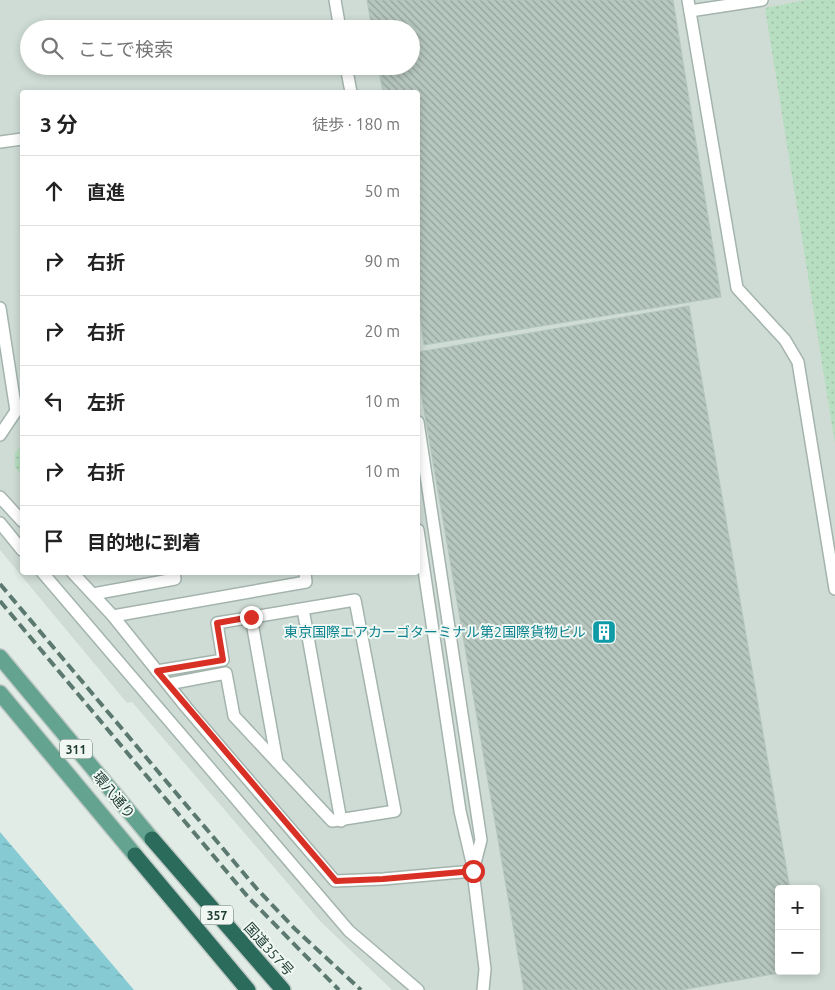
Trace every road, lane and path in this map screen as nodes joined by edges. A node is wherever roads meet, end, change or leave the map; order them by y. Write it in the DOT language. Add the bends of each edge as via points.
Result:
graph roads {
  1 [pos="335,0"];
  2 [pos="762,0"];
  3 [pos="689,6"];
  4 [pos="338,20"];
  5 [pos="347,75"];
  6 [pos="350,90"];
  7 [pos="20,139"];
  8 [pos="0,142"];
  9 [pos="0,308"];
  10 [pos="0,435"];
  11 [pos="420,435"];
  12 [pos="0,497"];
  13 [pos="20,519"];
  14 [pos="0,523"];
  15 [pos="420,543"];
  16 [pos="20,548"];
  17 [pos="45,575"];
  18 [pos="75,575"];
  19 [pos="174,575"];
  20 [pos="305,575"];
  21 [pos="835,589"];
  22 [pos="93,594"];
  23 [pos="302,609"];
  24 [pos="112,616"];
  25 [pos="251,617"];
  26 [pos="0,658"];
  27 [pos="157,671"];
  28 [pos="168,684"];
  29 [pos="0,694"];
  30 [pos="277,762"];
  31 [pos="341,821"];
  32 [pos="152,839"];
  33 [pos="135,855"];
  34 [pos="473,871"];
  35 [pos="248,990"];
  36 [pos="283,990"];
  37 [pos="418,990"];
  38 [pos="483,990"];
  1 -- 4 [label="lane"];
  2 -- 3 [label="lane"];
  3 -- 21 [label="lane" via="737,288 785,340 798,362"];
  5 -- 6 [label="lane"];
  7 -- 8 [label="lane"];
  9 -- 10 [label="lane" via="16,411"];
  11 -- 34 [label="lane" via="481,840"];
  12 -- 13 [label="lane"];
  14 -- 16 [label="lane"];
  15 -- 34 [label="lane" via="460,811"];
  17 -- 37 [label="lane" via="348,931"];
  18 -- 22 [label="lane"];
  19 -- 22 [label="lane" via="175,579"];
  20 -- 24 [label="lane" via="306,582"];
  22 -- 24 [label="lane"];
  23 -- 25 [label="lane"];
  23 -- 31 [label="lane"];
  23 -- 31 [label="lane" via="355,600 395,811"];
  24 -- 27 [label="lane"];
  25 -- 27 [label="lane" via="217,623 223,660"];
  25 -- 30 [label="lane"];
  26 -- 32 [label="main road, 環八通り / 311"];
  27 -- 28 [label="lane"];
  28 -- 30 [label="lane" via="226,672 234,716"];
  28 -- 34 [label="lane" via="336,881"];
  29 -- 33 [label="main road, 環八通り / 311"];
  30 -- 31 [label="lane" via="332,821"];
  32 -- 36 [label="highway, 国道357号 / 357"];
  33 -- 35 [label="highway, 357"];
  34 -- 38 [label="lane" via="485,969"];
}
